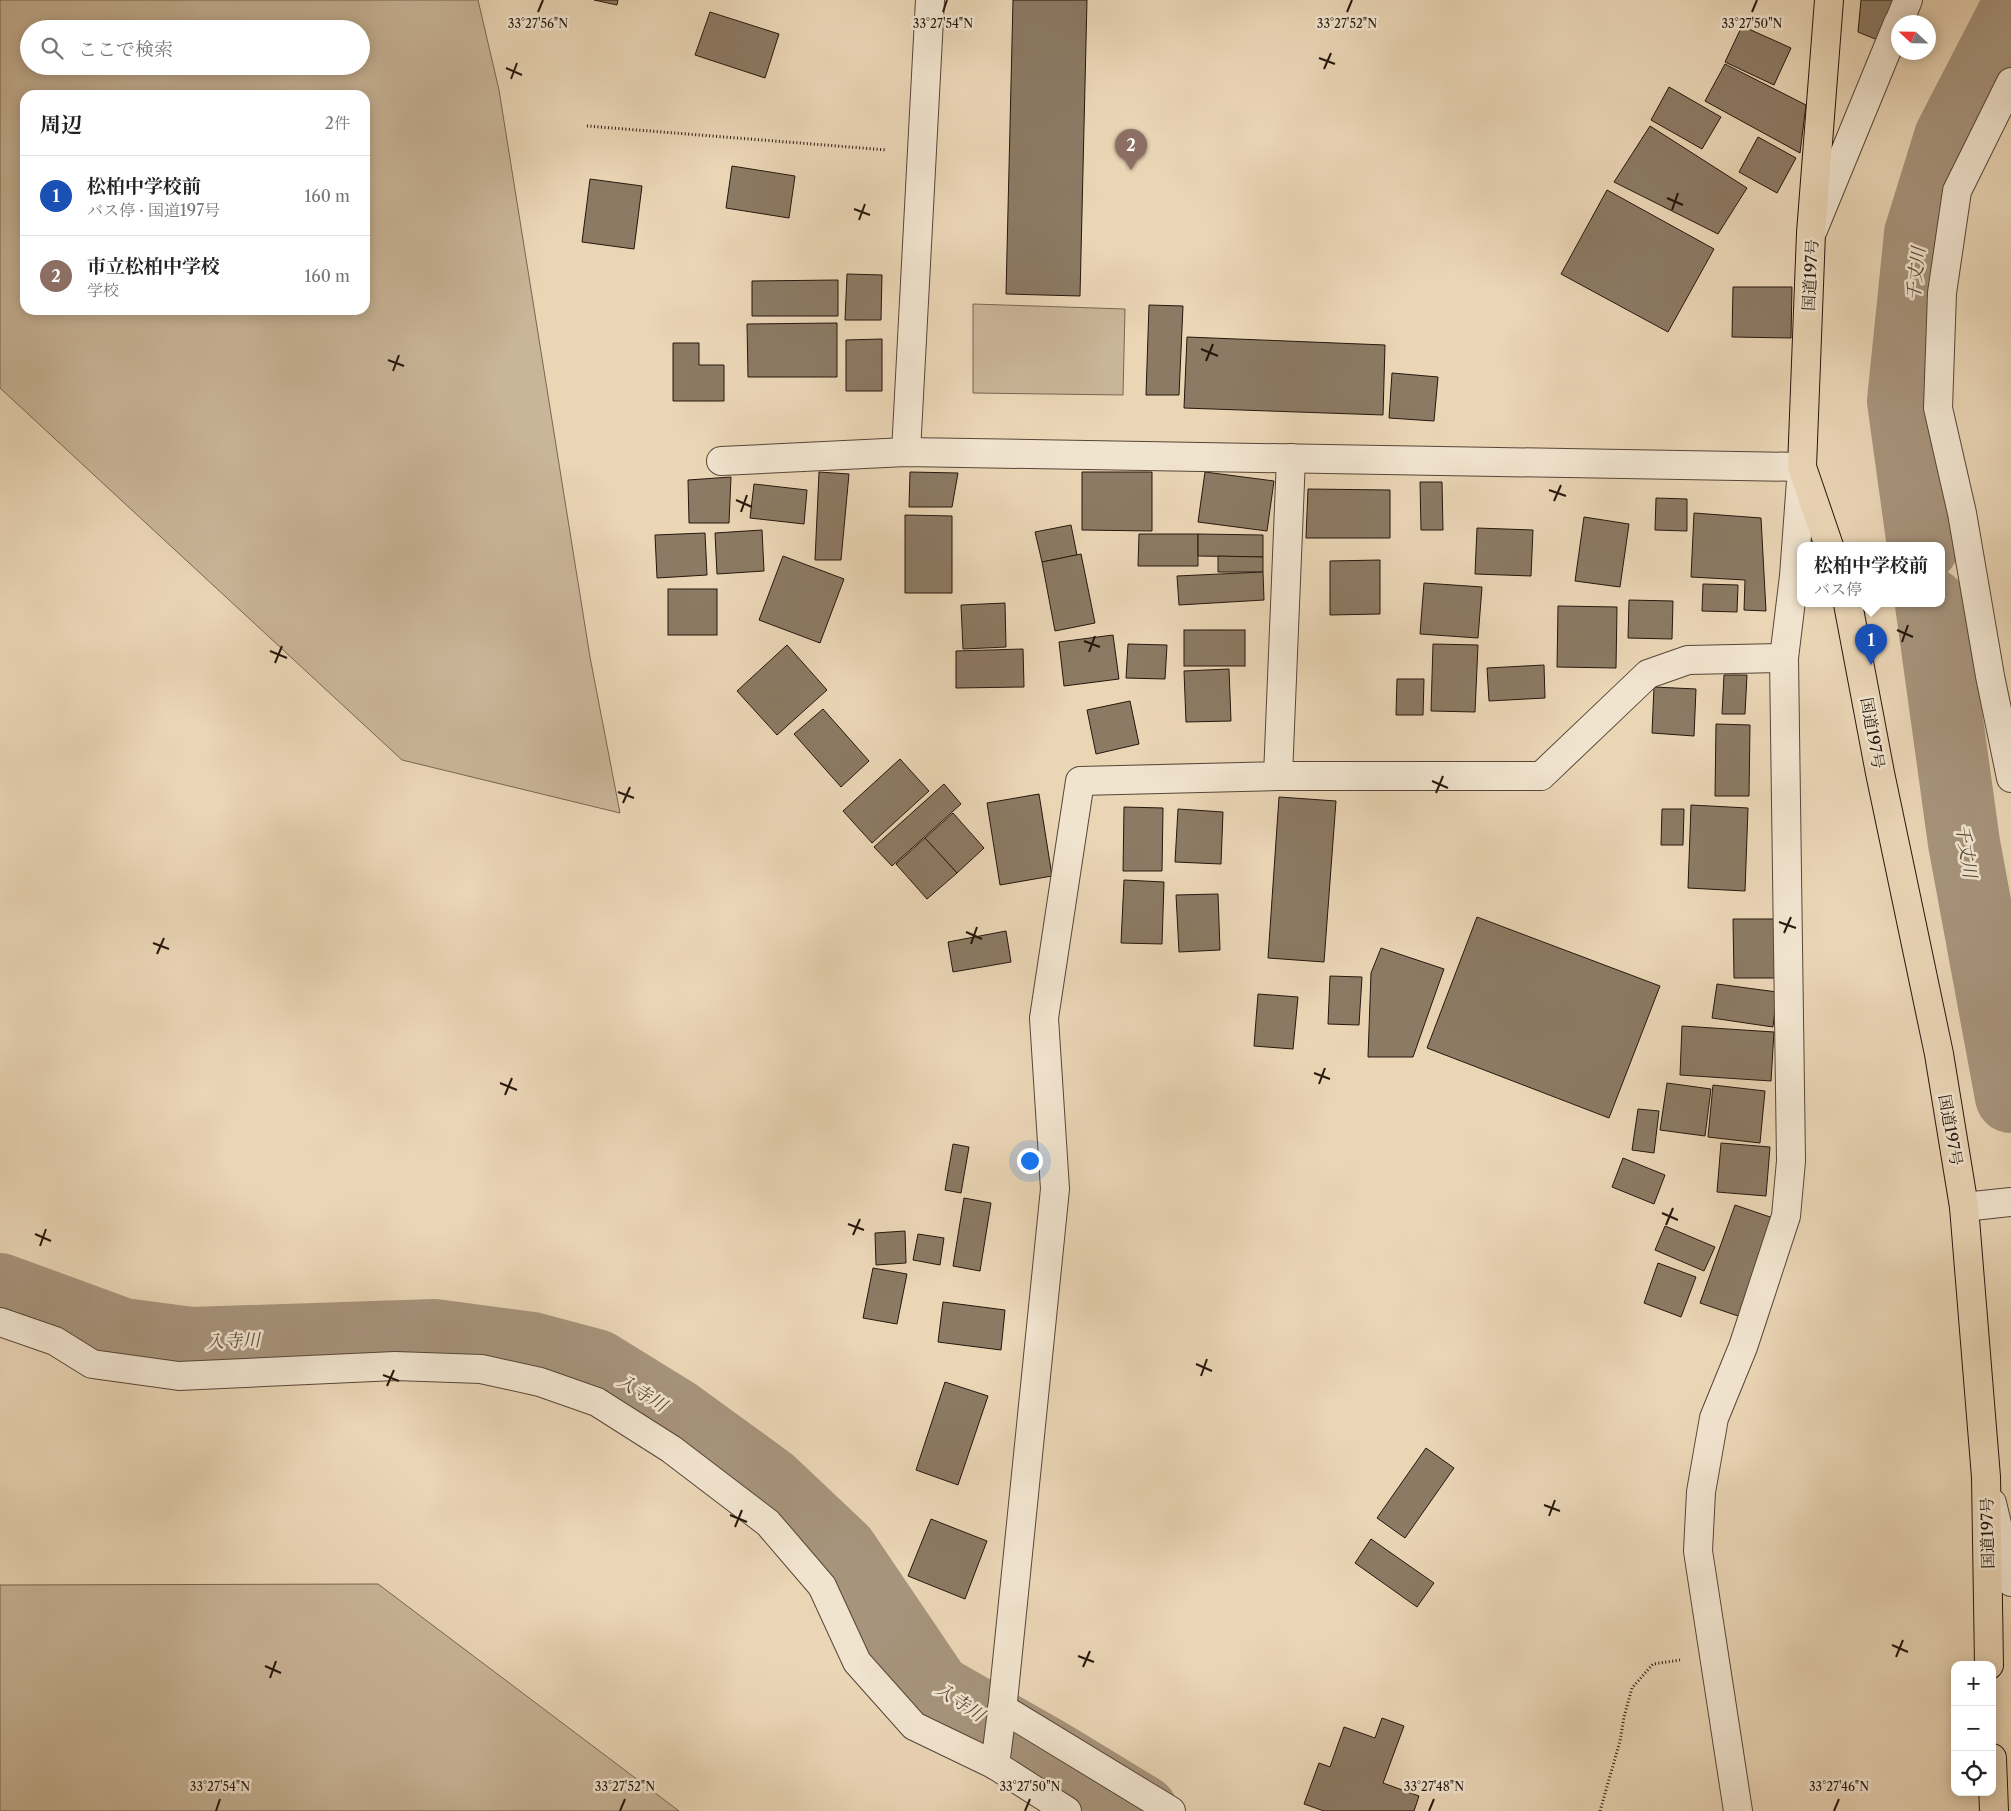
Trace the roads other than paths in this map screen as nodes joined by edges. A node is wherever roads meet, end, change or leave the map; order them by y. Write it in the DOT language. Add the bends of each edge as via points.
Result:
graph roads {
  1 [pos="930,0"];
  2 [pos="1829,0"];
  3 [pos="1908,0"];
  4 [pos="1902,15"];
  5 [pos="1891,42"];
  6 [pos="2011,82"];
  7 [pos="1812,233"];
  8 [pos="906,452"];
  9 [pos="1291,458"];
  10 [pos="721,461"];
  11 [pos="1802,467"];
  12 [pos="1828,542"];
  13 [pos="1849,607"];
  14 [pos="1784,658"];
  15 [pos="2002,684"];
  16 [pos="1278,776"];
  17 [pos="2011,778"];
  18 [pos="2011,1202"];
  19 [pos="1974,1206"];
  20 [pos="0,1322"];
  21 [pos="1986,1477"];
  22 [pos="2011,1582"];
  23 [pos="1989,1661"];
  24 [pos="1002,1710"];
  25 [pos="995,1763"];
  26 [pos="1993,1796"];
  27 [pos="1067,1811"];
  28 [pos="1171,1811"];
  29 [pos="1738,1811"];
  30 [pos="1994,1811"];
  1 -- 8 [label="street"];
  2 -- 7 [label="highway, 国道197号"];
  3 -- 4 [label="street"];
  5 -- 7 [label="street"];
  6 -- 15 [label="street" via="1957,191 1942,293 1938,399"];
  7 -- 11 [label="highway, 国道197号"];
  8 -- 9 [label="street"];
  8 -- 10 [label="street"];
  9 -- 11 [label="street"];
  9 -- 16 [label="street"];
  11 -- 12 [label="highway, 国道197号"];
  11 -- 14 [label="street"];
  13 -- 19 [label="highway, 国道197号" via="1939,1054"];
  14 -- 16 [label="street" via="1688,660 1648,674 1542,776"];
  14 -- 29 [label="street" via="1790,1161 1786,1216 1743,1347 1714,1418 1701,1492 1698,1551"];
  15 -- 17 [label="street"];
  16 -- 24 [label="street" via="1080,781 1044,1018 1056,1189"];
  18 -- 19 [label="street"];
  19 -- 21 [label="highway, 国道197号"];
  20 -- 25 [label="street" via="55,1341 92,1364 169,1375 395,1366 481,1369 540,1382 597,1402 671,1449 768,1522 822,1586 857,1662 914,1726"];
  21 -- 22 [label="street"];
  21 -- 23 [label="highway, 国道197号"];
  24 -- 25 [label="street"];
  24 -- 28 [label="street"];
  25 -- 27 [label="street"];
  26 -- 30 [label="highway"];
}
